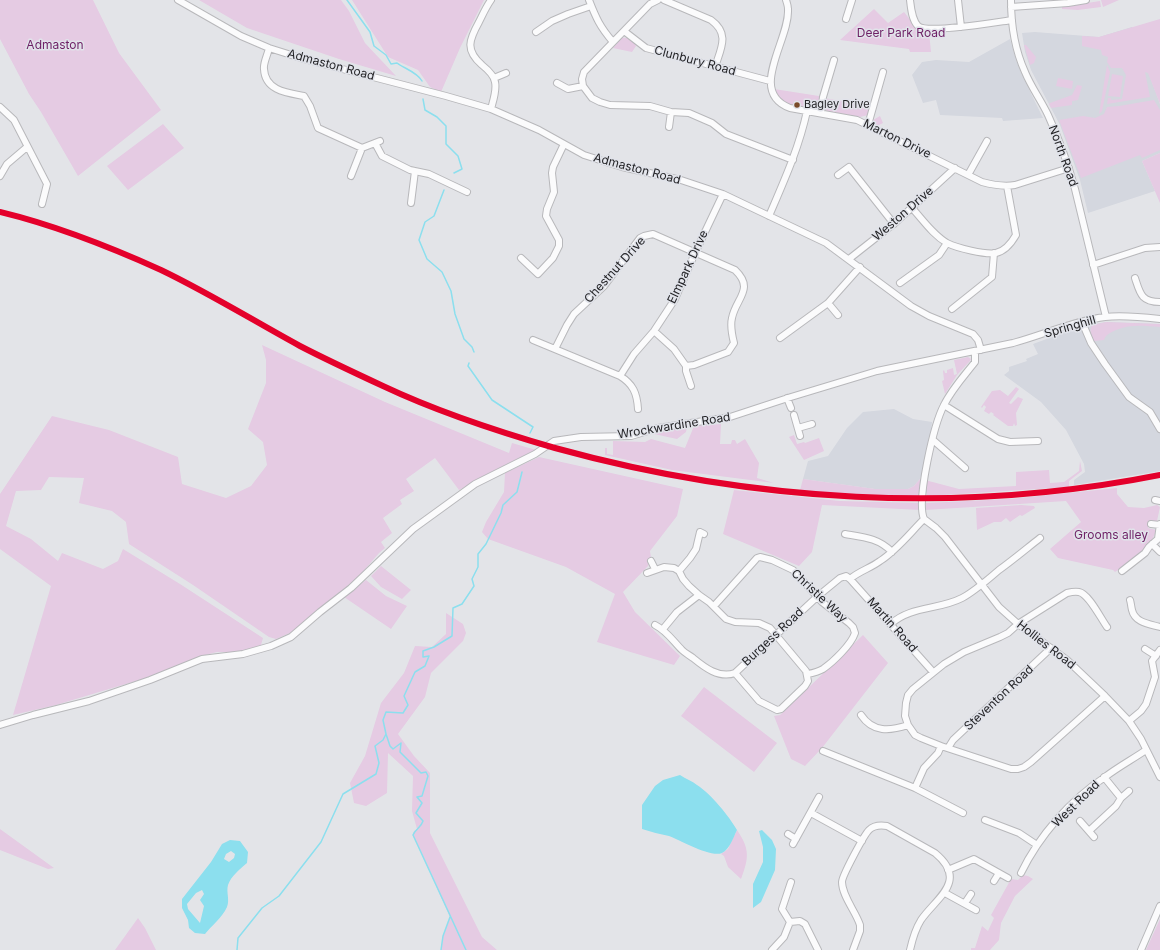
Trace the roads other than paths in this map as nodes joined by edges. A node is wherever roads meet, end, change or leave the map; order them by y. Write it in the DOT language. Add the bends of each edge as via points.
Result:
graph roads {
  1 [pos="178,0"];
  2 [pos="491,0"];
  3 [pos="658,0"];
  4 [pos="664,0"];
  5 [pos="786,0"];
  6 [pos="852,0"];
  7 [pos="910,0"];
  8 [pos="958,0"];
  9 [pos="1086,0"];
  10 [pos="1068,1"];
  11 [pos="590,3"];
  12 [pos="1011,3"];
  13 [pos="846,19"];
  14 [pos="1012,20"];
  15 [pos="961,26"];
  16 [pos="624,31"];
  17 [pos="540,32"];
  18 [pos="613,42"];
  19 [pos="269,48"];
  20 [pos="834,60"];
  21 [pos="715,67"];
  22 [pos="883,72"];
  23 [pos="506,73"];
  24 [pos="494,78"];
  25 [pos="770,81"];
  26 [pos="557,82"];
  27 [pos="582,86"];
  28 [pos="0,107"];
  29 [pos="491,109"];
  30 [pos="807,111"];
  31 [pos="671,112"];
  32 [pos="821,113"];
  33 [pos="868,125"];
  34 [pos="670,127"];
  35 [pos="987,141"];
  36 [pos="564,144"];
  37 [pos="27,147"];
  38 [pos="362,148"];
  39 [pos="793,160"];
  40 [pos="955,168"];
  41 [pos="1069,168"];
  42 [pos="415,171"];
  43 [pos="968,174"];
  44 [pos="838,175"];
  45 [pos="0,176"];
  46 [pos="351,176"];
  47 [pos="1007,186"];
  48 [pos="467,192"];
  49 [pos="723,194"];
  50 [pos="411,203"];
  51 [pos="42,204"];
  52 [pos="912,208"];
  53 [pos="769,216"];
  54 [pos="894,224"];
  55 [pos="947,243"];
  56 [pos="1160,247"];
  57 [pos="695,253"];
  58 [pos="994,253"];
  59 [pos="521,258"];
  60 [pos="849,259"];
  61 [pos="1093,265"];
  62 [pos="860,267"];
  63 [pos="1135,278"];
  64 [pos="901,280"];
  65 [pos="1160,302"];
  66 [pos="828,303"];
  67 [pos="952,309"];
  68 [pos="838,315"];
  69 [pos="1106,317"];
  70 [pos="1160,319"];
  71 [pos="1082,322"];
  72 [pos="654,331"];
  73 [pos="780,338"];
  74 [pos="533,340"];
  75 [pos="555,349"];
  76 [pos="978,350"];
  77 [pos="686,366"];
  78 [pos="620,376"];
  79 [pos="691,386"];
  80 [pos="787,398"];
  81 [pos="944,405"];
  82 [pos="791,408"];
  83 [pos="638,409"];
  84 [pos="794,415"];
  85 [pos="812,424"];
  86 [pos="798,428"];
  87 [pos="1160,429"];
  88 [pos="800,436"];
  89 [pos="933,440"];
  90 [pos="1038,441"];
  91 [pos="965,468"];
  92 [pos="924,519"];
  93 [pos="1151,524"];
  94 [pos="1160,525"];
  95 [pos="876,532"];
  96 [pos="704,534"];
  97 [pos="845,534"];
  98 [pos="1040,538"];
  99 [pos="874,539"];
  100 [pos="1152,544"];
  101 [pos="892,552"];
  102 [pos="1160,552"];
  103 [pos="651,561"];
  104 [pos="655,569"];
  105 [pos="679,571"];
  106 [pos="1122,571"];
  107 [pos="647,573"];
  108 [pos="850,579"];
  109 [pos="982,584"];
  110 [pos="699,596"];
  111 [pos="818,596"];
  112 [pos="1130,600"];
  113 [pos="714,606"];
  114 [pos="891,624"];
  115 [pos="1018,624"];
  116 [pos="655,625"];
  117 [pos="1107,627"];
  118 [pos="1160,627"];
  119 [pos="663,629"];
  120 [pos="776,634"];
  121 [pos="1051,648"];
  122 [pos="1145,649"];
  123 [pos="1158,653"];
  124 [pos="933,672"];
  125 [pos="735,673"];
  126 [pos="808,674"];
  127 [pos="1105,696"];
  128 [pos="862,715"];
  129 [pos="1129,721"];
  130 [pos="0,725"];
  131 [pos="908,725"];
  132 [pos="941,746"];
  133 [pos="948,748"];
  134 [pos="1146,750"];
  135 [pos="823,751"];
  136 [pos="1104,777"];
  137 [pos="1160,778"];
  138 [pos="916,788"];
  139 [pos="1129,791"];
  140 [pos="819,797"];
  141 [pos="1121,798"];
  142 [pos="811,813"];
  143 [pos="963,813"];
  144 [pos="985,820"];
  145 [pos="1080,821"];
  146 [pos="1089,831"];
  147 [pos="788,834"];
  148 [pos="1094,837"];
  149 [pos="862,841"];
  150 [pos="1037,845"];
  151 [pos="948,870"];
  152 [pos="999,873"];
  153 [pos="1021,873"];
  154 [pos="1008,878"];
  155 [pos="994,881"];
  156 [pos="791,882"];
  157 [pos="945,893"];
  158 [pos="970,894"];
  159 [pos="965,903"];
  160 [pos="1160,906"];
  161 [pos="976,910"];
  162 [pos="790,922"];
  163 [pos="772,950"];
  164 [pos="818,950"];
  165 [pos="853,950"];
  166 [pos="910,950"];
  167 [pos="1141,950"];
  1 -- 19 [label="street, Admaston Road" via="241,36"];
  2 -- 24 [label="street" via="470,42 475,59"];
  3 -- 16 [label="street" via="650,4"];
  4 -- 21 [label="street" via="717,25 723,36"];
  5 -- 25 [label="street" via="786,24"];
  6 -- 13 [label="street"];
  7 -- 15 [label="street" via="912,15 919,27 930,30"];
  8 -- 15 [label="street"];
  9 -- 10 [label="street"];
  10 -- 12 [label="street"];
  11 -- 17 [label="street" via="557,19"];
  11 -- 18 [label="street" via="597,22"];
  12 -- 14 [label="street, North Road"];
  14 -- 15 [label="street"];
  14 -- 41 [label="street, North Road" via="1025,71 1047,114"];
  16 -- 18 [label="street"];
  16 -- 21 [label="street, Clunbury Road" via="646,48"];
  18 -- 27 [label="street" via="584,72"];
  19 -- 29 [label="street, Admaston Road"];
  19 -- 38 [label="street" via="264,69 268,82 280,91 304,96 318,128"];
  20 -- 32 [label="street"];
  21 -- 25 [label="street, Clunbury Road"];
  22 -- 33 [label="street"];
  23 -- 24 [label="street"];
  24 -- 29 [label="street" via="496,85"];
  25 -- 30 [label="street, Marton Drive" via="773,96 782,105"];
  26 -- 27 [label="street" via="568,89"];
  27 -- 31 [label="street" via="592,98 610,105 650,106"];
  28 -- 37 [label="street" via="14,120"];
  29 -- 36 [label="street, Admaston Road"];
  30 -- 32 [label="street, Marton Drive"];
  30 -- 39 [label="street"];
  31 -- 34 [label="street"];
  31 -- 39 [label="street" via="689,113 702,118 726,134"];
  32 -- 33 [label="street, Marton Drive" via="848,117"];
  33 -- 40 [label="street, Marton Drive"];
  35 -- 43 [label="street"];
  36 -- 49 [label="street, Admaston Road" via="592,158 681,180"];
  36 -- 59 [label="street" via="553,166 554,192 546,216 559,240 559,246 553,258 538,274"];
  37 -- 45 [label="street" via="7,164"];
  37 -- 51 [label="street" via="47,184"];
  38 -- 42 [label="street" via="377,142 382,156"];
  38 -- 46 [label="street"];
  39 -- 53 [label="street"];
  40 -- 43 [label="street, Marton Drive"];
  40 -- 52 [label="street, Weston Drive"];
  41 -- 47 [label="street, Marton Drive"];
  41 -- 61 [label="street, North Road"];
  42 -- 48 [label="street" via="430,174"];
  42 -- 50 [label="street"];
  43 -- 47 [label="street, Marton Drive" via="982,182"];
  44 -- 54 [label="street" via="849,167"];
  47 -- 58 [label="street" via="1016,235 1007,247"];
  49 -- 53 [label="street, Admaston Road"];
  49 -- 57 [label="street, Elmpark Drive"];
  52 -- 54 [label="street, Weston Drive"];
  52 -- 55 [label="street" via="928,227"];
  53 -- 60 [label="street, Admaston Road" via="826,243"];
  54 -- 60 [label="street, Weston Drive"];
  55 -- 58 [label="street" via="963,249"];
  55 -- 64 [label="street" via="939,255"];
  56 -- 61 [label="street" via="1126,253"];
  57 -- 72 [label="street, Elmpark Drive" via="675,299"];
  57 -- 75 [label="street, Chestnut Drive" via="653,234 640,238 604,286 574,314"];
  57 -- 77 [label="street, Chestnut Drive" via="735,270 741,275 744,289 732,319 732,348 728,352"];
  58 -- 67 [label="street" via="992,277"];
  60 -- 62 [label="street, Admaston Road"];
  61 -- 69 [label="street, North Road"];
  62 -- 66 [label="street"];
  62 -- 76 [label="street, Admaston Road" via="911,306 973,334 978,340"];
  63 -- 65 [label="street" via="1141,296"];
  66 -- 68 [label="street"];
  66 -- 73 [label="street"];
  69 -- 70 [label="street, Springhill"];
  69 -- 71 [label="street, Springhill"];
  71 -- 76 [label="street, Springhill" via="1034,337"];
  71 -- 87 [label="street" via="1105,364 1129,397 1150,412"];
  72 -- 77 [label="street" via="674,348"];
  72 -- 78 [label="street, Elmpark Drive" via="634,354"];
  74 -- 75 [label="street"];
  75 -- 78 [label="street"];
  76 -- 80 [label="street, Wrockwardine Road" via="878,371"];
  76 -- 81 [label="street" via="975,362"];
  77 -- 79 [label="street"];
  78 -- 83 [label="street" via="631,384 638,400"];
  80 -- 82 [label="street"];
  80 -- 130 [label="street, Wrockwardine Road" via="730,418 658,428 631,436 581,437 554,441 535,454 475,484 413,529 351,588 291,637 243,654 202,659 89,701"];
  81 -- 89 [label="street"];
  81 -- 90 [label="street" via="998,439 1010,442"];
  84 -- 86 [label="street"];
  85 -- 86 [label="street"];
  86 -- 88 [label="street"];
  89 -- 91 [label="street"];
  89 -- 92 [label="street" via="922,487"];
  92 -- 101 [label="street"];
  92 -- 109 [label="street, Hollies Road" via="945,537"];
  93 -- 94 [label="street"];
  94 -- 100 [label="street" via="1158,539"];
  95 -- 99 [label="street"];
  96 -- 105 [label="street" via="700,532 696,549"];
  97 -- 99 [label="street"];
  98 -- 109 [label="street"];
  99 -- 101 [label="street"];
  100 -- 102 [label="street"];
  100 -- 106 [label="street" via="1146,553"];
  101 -- 108 [label="street"];
  103 -- 104 [label="street"];
  104 -- 105 [label="street" via="664,567"];
  104 -- 107 [label="street"];
  105 -- 110 [label="street"];
  108 -- 111 [label="street, Burgess Road" via="843,576"];
  108 -- 114 [label="street, Martin Road"];
  109 -- 114 [label="street" via="961,598 910,612 896,618"];
  109 -- 115 [label="street, Hollies Road" via="999,607"];
  110 -- 113 [label="street"];
  110 -- 119 [label="street" via="677,612"];
  111 -- 113 [label="street, Christie Way" via="793,570 760,557 754,560"];
  111 -- 120 [label="street, Burgess Road"];
  111 -- 126 [label="street, Christie Way" via="849,623 855,633 850,643 823,669"];
  112 -- 118 [label="street" via="1132,611 1138,619"];
  113 -- 120 [label="street" via="726,619 759,623"];
  114 -- 124 [label="street, Martin Road"];
  115 -- 117 [label="street" via="1072,591 1086,596"];
  115 -- 121 [label="street, Hollies Road"];
  115 -- 124 [label="street" via="1000,637 964,652"];
  116 -- 119 [label="street"];
  119 -- 125 [label="street" via="700,665 723,674"];
  120 -- 125 [label="street, Burgess Road"];
  120 -- 126 [label="street"];
  121 -- 127 [label="street, Hollies Road"];
  121 -- 133 [label="street, Steventon Road" via="953,740"];
  122 -- 123 [label="street"];
  123 -- 129 [label="street" via="1152,661 1155,677 1146,704"];
  124 -- 131 [label="street" via="908,695 904,710"];
  125 -- 126 [label="street" via="759,701 777,710 805,686"];
  127 -- 129 [label="street, Hollies Road"];
  127 -- 133 [label="street" via="1024,767 1018,769 1007,768"];
  128 -- 131 [label="street" via="866,723 887,730"];
  129 -- 134 [label="street, Hollies Road"];
  131 -- 132 [label="street" via="915,735"];
  132 -- 133 [label="street"];
  132 -- 138 [label="street" via="924,768"];
  134 -- 136 [label="street, West Road"];
  134 -- 137 [label="street, Hollies Road"];
  135 -- 138 [label="street"];
  136 -- 141 [label="street"];
  136 -- 150 [label="street, West Road" via="1062,814"];
  138 -- 143 [label="street"];
  139 -- 141 [label="street"];
  140 -- 142 [label="street"];
  141 -- 146 [label="street"];
  142 -- 147 [label="street" via="794,841"];
  142 -- 149 [label="street"];
  144 -- 150 [label="street" via="1019,833"];
  145 -- 146 [label="street"];
  146 -- 148 [label="street"];
  149 -- 151 [label="street" via="875,826 887,826 935,853"];
  149 -- 165 [label="street" via="842,880 844,891 860,925 859,936"];
  150 -- 153 [label="street, West Road"];
  151 -- 152 [label="street" via="974,859"];
  151 -- 157 [label="street" via="949,882"];
  152 -- 154 [label="street"];
  152 -- 155 [label="street"];
  156 -- 162 [label="street" via="782,909"];
  157 -- 159 [label="street"];
  157 -- 166 [label="street" via="917,926"];
  158 -- 159 [label="street"];
  159 -- 161 [label="street"];
  160 -- 167 [label="street"];
  162 -- 163 [label="street" via="788,930"];
  162 -- 164 [label="street" via="805,924"];
}
